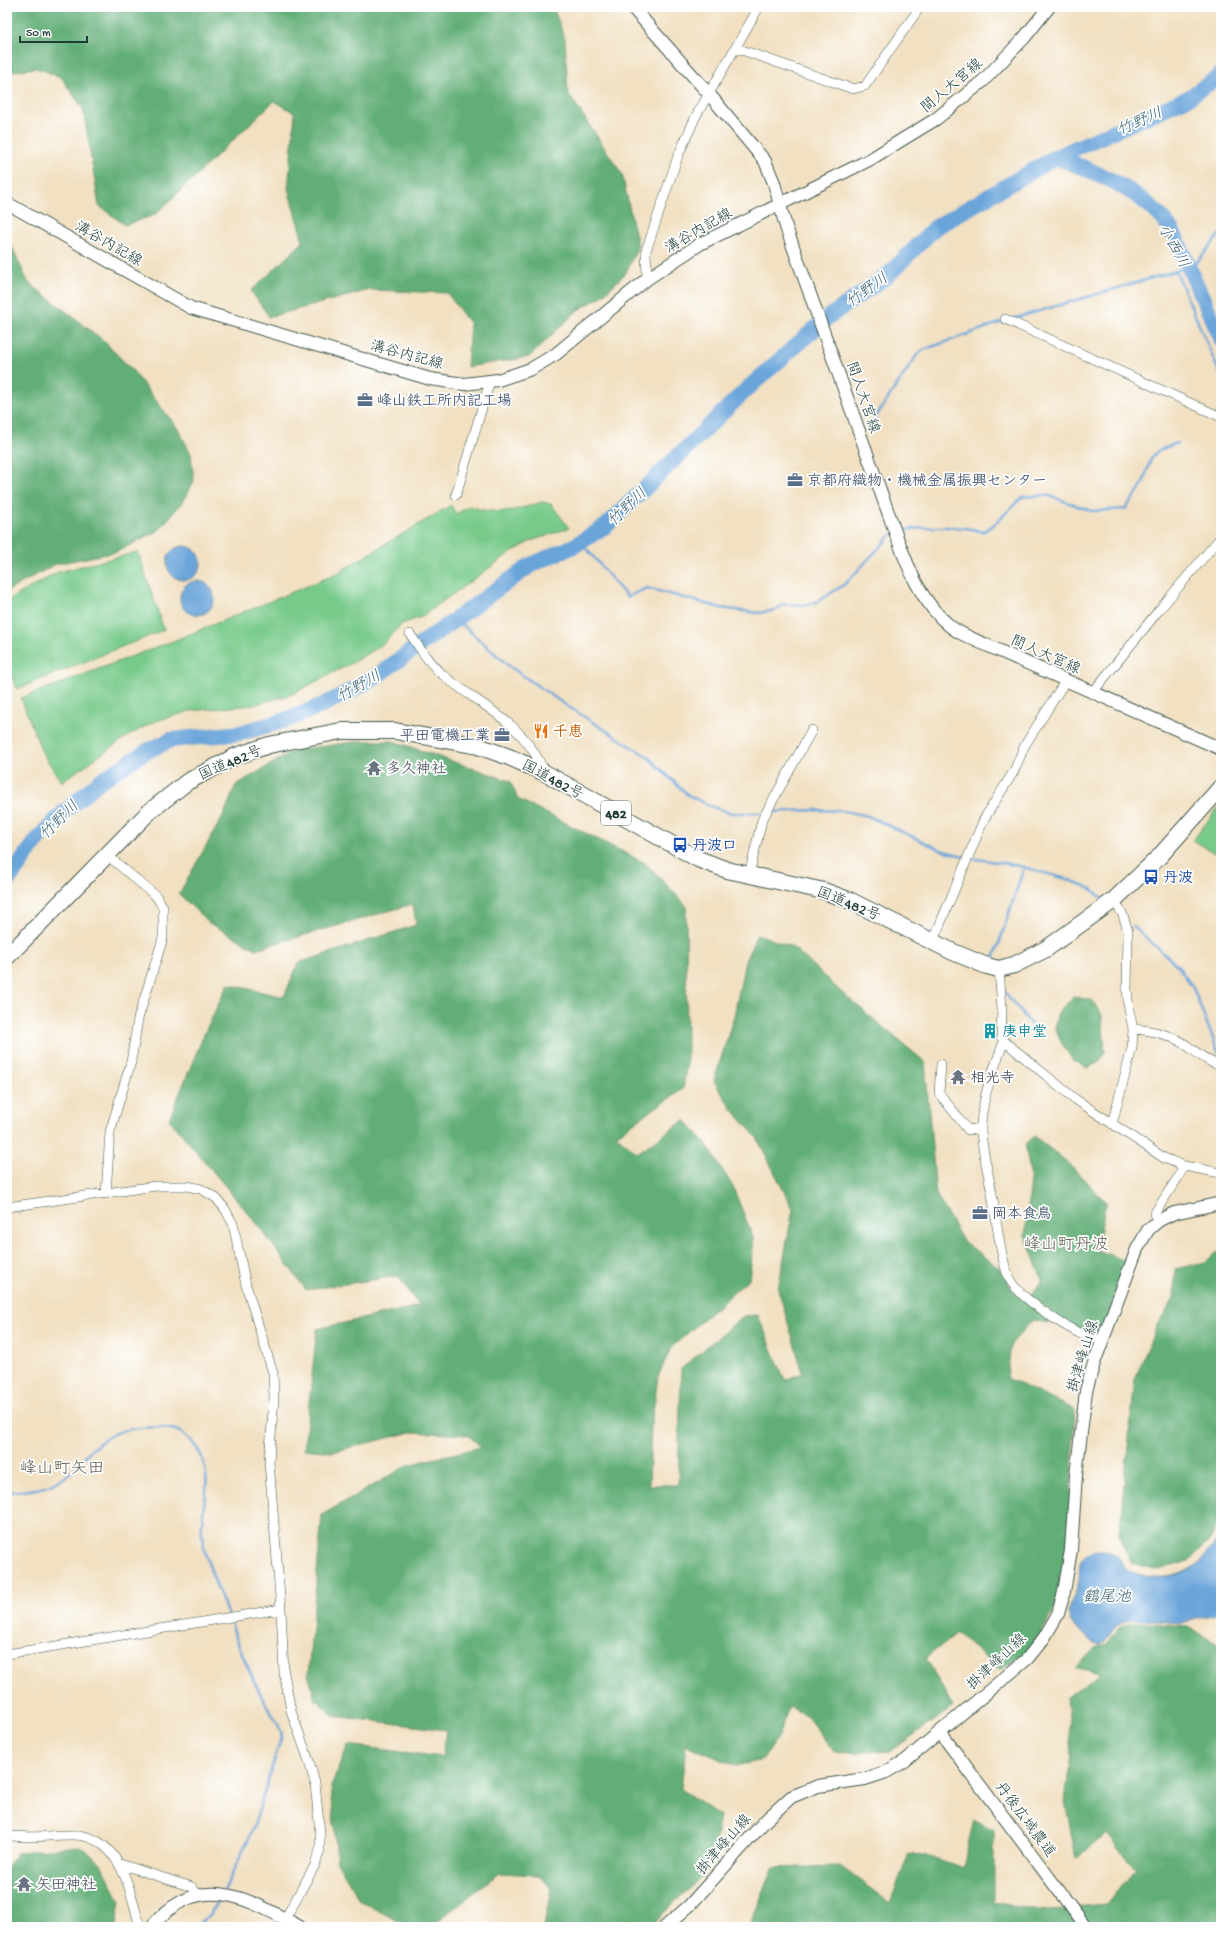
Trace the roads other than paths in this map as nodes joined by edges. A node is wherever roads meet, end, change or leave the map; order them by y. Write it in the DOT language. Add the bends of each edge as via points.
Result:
graph roads {
  1 [pos="632,7"];
  2 [pos="759,7"];
  3 [pos="920,7"];
  4 [pos="1049,7"];
  5 [pos="736,48"];
  6 [pos="709,94"];
  7 [pos="7,203"];
  8 [pos="781,204"];
  9 [pos="647,279"];
  10 [pos="1006,319"];
  11 [pos="490,381"];
  12 [pos="1221,417"];
  13 [pos="456,495"];
  14 [pos="1221,537"];
  15 [pos="410,634"];
  16 [pos="1066,680"];
  17 [pos="1093,692"];
  18 [pos="812,730"];
  19 [pos="1221,749"];
  20 [pos="545,773"];
  21 [pos="1221,787"];
  22 [pos="107,855"];
  23 [pos="749,874"];
  24 [pos="1114,900"];
  25 [pos="933,941"];
  26 [pos="7,957"];
  27 [pos="998,970"];
  28 [pos="1133,1029"];
  29 [pos="1004,1041"];
  30 [pos="941,1064"];
  31 [pos="1220,1066"];
  32 [pos="1112,1124"];
  33 [pos="981,1128"];
  34 [pos="1184,1166"];
  35 [pos="1221,1173"];
  36 [pos="106,1194"];
  37 [pos="1221,1203"];
  38 [pos="7,1207"];
  39 [pos="1158,1221"];
  40 [pos="1103,1340"];
  41 [pos="280,1609"];
  42 [pos="7,1654"];
  43 [pos="940,1732"];
  44 [pos="7,1836"];
  45 [pos="120,1864"];
  46 [pos="198,1895"];
  47 [pos="286,1919"];
  48 [pos="140,1927"];
  49 [pos="151,1927"];
  50 [pos="300,1927"];
  51 [pos="666,1927"];
  52 [pos="1086,1927"];
  1 -- 6 [label="main road"];
  2 -- 5 [label="street"];
  3 -- 5 [label="street" via="865,86 853,89"];
  4 -- 8 [label="main road, 間人大宮線" via="983,81 936,119 880,154"];
  5 -- 6 [label="street"];
  6 -- 8 [label="main road" via="765,161"];
  6 -- 9 [label="street" via="678,156 646,251"];
  7 -- 11 [label="main road, 溝谷内記線" via="191,308 430,379 464,384"];
  8 -- 9 [label="main road, 溝谷内記線" via="700,244"];
  8 -- 16 [label="main road, 間人大宮線" via="786,227 911,574 935,612 952,628"];
  9 -- 11 [label="main road, 溝谷内記線" via="556,354 531,368"];
  10 -- 12 [label="street"];
  11 -- 13 [label="street"];
  14 -- 17 [label="street"];
  15 -- 20 [label="street" via="433,666 504,718 522,736 541,762"];
  16 -- 17 [label="main road, 間人大宮線"];
  16 -- 25 [label="street" via="1025,745 1014,771 984,819"];
  17 -- 19 [label="main road, 間人大宮線"];
  18 -- 23 [label="street" via="762,820"];
  20 -- 22 [label="highway, 国道482号 / 482" via="478,746 395,731 353,730 314,736 269,745 236,756 207,770 167,796"];
  20 -- 23 [label="highway, 国道482号 / 482" via="698,859 727,870"];
  21 -- 24 [label="highway" via="1159,858"];
  22 -- 26 [label="highway, 国道482号 / 482"];
  22 -- 36 [label="street" via="156,896 163,907 163,938 138,1019 131,1062 110,1132"];
  23 -- 25 [label="highway, 国道482号 / 482" via="824,891 851,901"];
  24 -- 27 [label="highway" via="1046,949"];
  24 -- 28 [label="street" via="1123,915 1128,931 1127,990"];
  25 -- 27 [label="highway, 国道482号 / 482"];
  27 -- 29 [label="street" via="1002,1008 1001,1037"];
  28 -- 31 [label="street" via="1153,1030 1178,1040"];
  28 -- 32 [label="street" via="1132,1048"];
  29 -- 32 [label="street" via="1075,1099"];
  29 -- 33 [label="street" via="986,1092"];
  30 -- 33 [label="street" via="939,1093 968,1130"];
  32 -- 34 [label="street" via="1164,1158"];
  33 -- 40 [label="street" via="999,1237 1009,1278 1026,1298 1062,1323 1081,1334"];
  34 -- 35 [label="street"];
  34 -- 39 [label="street" via="1154,1214"];
  36 -- 38 [label="street"];
  36 -- 41 [label="street" via="156,1186 187,1186 201,1189 216,1198 233,1224 246,1285 273,1373 274,1398 268,1462"];
  37 -- 39 [label="main road, 掛津峰山線" via="1174,1213"];
  39 -- 40 [label="main road, 掛津峰山線" via="1148,1230 1137,1249"];
  40 -- 43 [label="main road, 掛津峰山線" via="1086,1391 1070,1550 1058,1614 1044,1638 1027,1659"];
  41 -- 42 [label="street"];
  41 -- 47 [label="street" via="284,1673 291,1711 315,1783 320,1833 320,1850 316,1865"];
  43 -- 51 [label="main road, 掛津峰山線" via="905,1761 886,1772 818,1786 792,1797 766,1820 689,1906"];
  43 -- 52 [label="main road, 丹後広域農道"];
  44 -- 45 [label="street" via="89,1836 104,1844"];
  45 -- 46 [label="street" via="192,1887"];
  45 -- 48 [label="street"];
  46 -- 47 [label="main road" via="230,1895 248,1900"];
  46 -- 49 [label="main road" via="188,1897 172,1906"];
  47 -- 50 [label="main road"];
}
